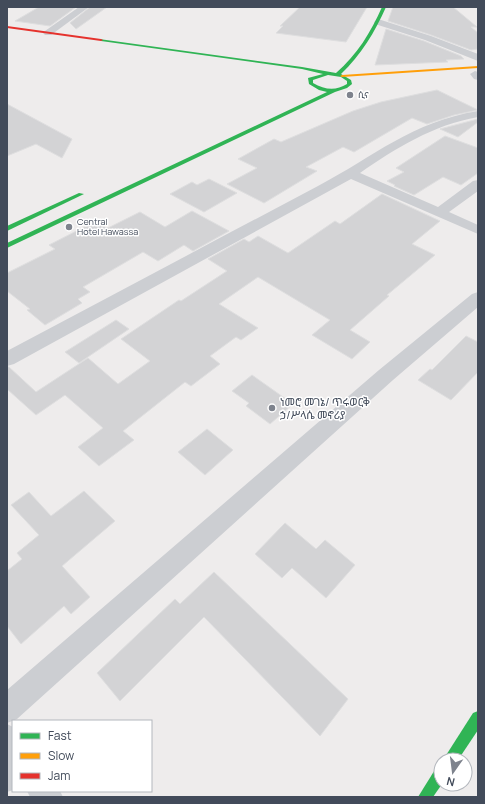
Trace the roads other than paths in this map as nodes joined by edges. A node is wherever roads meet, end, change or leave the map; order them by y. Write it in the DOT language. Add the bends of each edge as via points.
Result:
graph roads {
  1 [pos="85,7"];
  2 [pos="384,7"];
  3 [pos="378,22"];
  4 [pos="7,27"];
  5 [pos="7,32"];
  6 [pos="48,33"];
  7 [pos="478,58"];
  8 [pos="477,73"];
  9 [pos="326,74"];
  10 [pos="339,75"];
  11 [pos="390,82"];
  12 [pos="361,86"];
  13 [pos="310,87"];
  14 [pos="345,88"];
  15 [pos="335,90"];
  16 [pos="478,114"];
  17 [pos="350,174"];
  18 [pos="478,184"];
  19 [pos="91,189"];
  20 [pos="439,213"];
  21 [pos="7,229"];
  22 [pos="478,230"];
  23 [pos="7,246"];
  24 [pos="478,298"];
  25 [pos="7,359"];
  26 [pos="7,709"];
  27 [pos="478,718"];
  28 [pos="455,752"];
  29 [pos="433,785"];
  30 [pos="425,797"];
  1 -- 6 [label="street"];
  2 -- 3 [label="main road"];
  3 -- 7 [label="street"];
  3 -- 10 [label="main road"];
  4 -- 6 [label="main road"];
  5 -- 13 [label="main road" via="238,64 292,75"];
  6 -- 9 [label="main road" via="267,63"];
  8 -- 10 [label="main road"];
  8 -- 11 [label="main road"];
  9 -- 10 [label="main road"];
  9 -- 13 [label="main road" via="310,80"];
  10 -- 14 [label="main road" via="350,82"];
  12 -- 14 [label="main road"];
  13 -- 15 [label="main road"];
  14 -- 15 [label="main road"];
  15 -- 23 [label="main road"];
  16 -- 17 [label="street" via="442,121 405,140"];
  17 -- 20 [label="street"];
  17 -- 25 [label="street"];
  18 -- 20 [label="street"];
  19 -- 21 [label="main road"];
  20 -- 22 [label="street"];
  24 -- 26 [label="street" via="386,375"];
  27 -- 28 [label="main road"];
  29 -- 30 [label="main road"];
}
